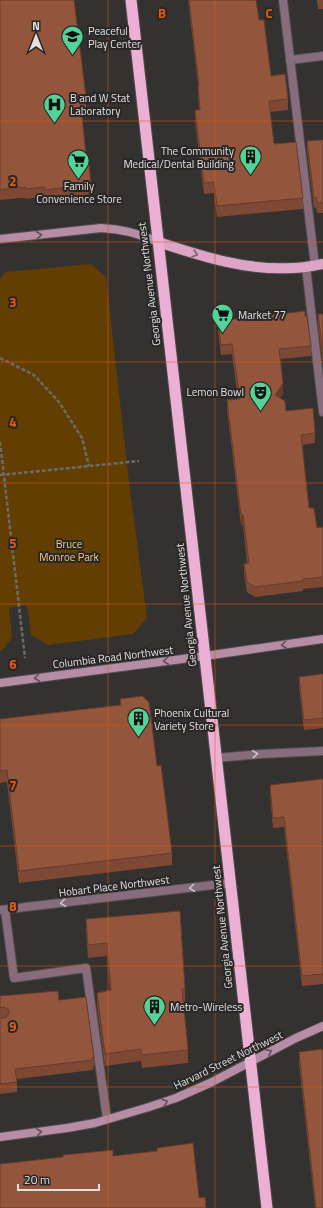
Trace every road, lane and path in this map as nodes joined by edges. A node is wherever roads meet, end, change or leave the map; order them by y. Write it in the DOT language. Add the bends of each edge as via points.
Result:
graph roads {
  1 [pos="131,0"];
  2 [pos="283,0"];
  3 [pos="323,56"];
  4 [pos="290,60"];
  5 [pos="0,239"];
  6 [pos="158,242"];
  7 [pos="315,266"];
  8 [pos="0,358"];
  9 [pos="323,412"];
  10 [pos="0,442"];
  11 [pos="140,461"];
  12 [pos="89,466"];
  13 [pos="0,475"];
  14 [pos="4,475"];
  15 [pos="323,639"];
  16 [pos="205,656"];
  17 [pos="25,658"];
  18 [pos="0,683"];
  19 [pos="323,751"];
  20 [pos="216,758"];
  21 [pos="230,883"];
  22 [pos="2,910"];
  23 [pos="323,1026"];
  24 [pos="251,1061"];
  25 [pos="107,1119"];
  26 [pos="0,1137"];
  27 [pos="267,1208"];
  1 -- 6 [label="highway, Georgia Avenue Northwest"];
  2 -- 4 [label="street"];
  3 -- 4 [label="street"];
  4 -- 7 [label="street"];
  5 -- 6 [label="main road, one-way" via="101,228 130,231"];
  6 -- 7 [label="main road, one-way" via="244,265 279,268"];
  6 -- 16 [label="highway, Georgia Avenue Northwest"];
  7 -- 9 [label="street"];
  8 -- 12 [label="path" via="34,375 59,402 82,438"];
  10 -- 14 [label="path"];
  11 -- 12 [label="path"];
  12 -- 14 [label="path"];
  13 -- 14 [label="path"];
  14 -- 17 [label="path"];
  15 -- 16 [label="main road, Columbia Road Northwest, one-way"];
  16 -- 18 [label="main road, Columbia Road Northwest, one-way"];
  16 -- 20 [label="highway, Georgia Avenue Northwest"];
  20 -- 19 [label="street, one-way"];
  20 -- 21 [label="highway, Georgia Avenue Northwest"];
  21 -- 22 [label="street, Hobart Place Northwest, one-way"];
  21 -- 24 [label="highway, Georgia Avenue Northwest"];
  22 -- 25 [label="street" via="14,978 86,968"];
  24 -- 23 [label="main road, Harvard Street Northwest, one-way"];
  25 -- 24 [label="main road, Harvard Street Northwest, one-way" via="176,1098"];
  24 -- 27 [label="highway, Georgia Avenue Northwest"];
  26 -- 25 [label="main road, Harvard Street Northwest, one-way" via="67,1128"];
}
